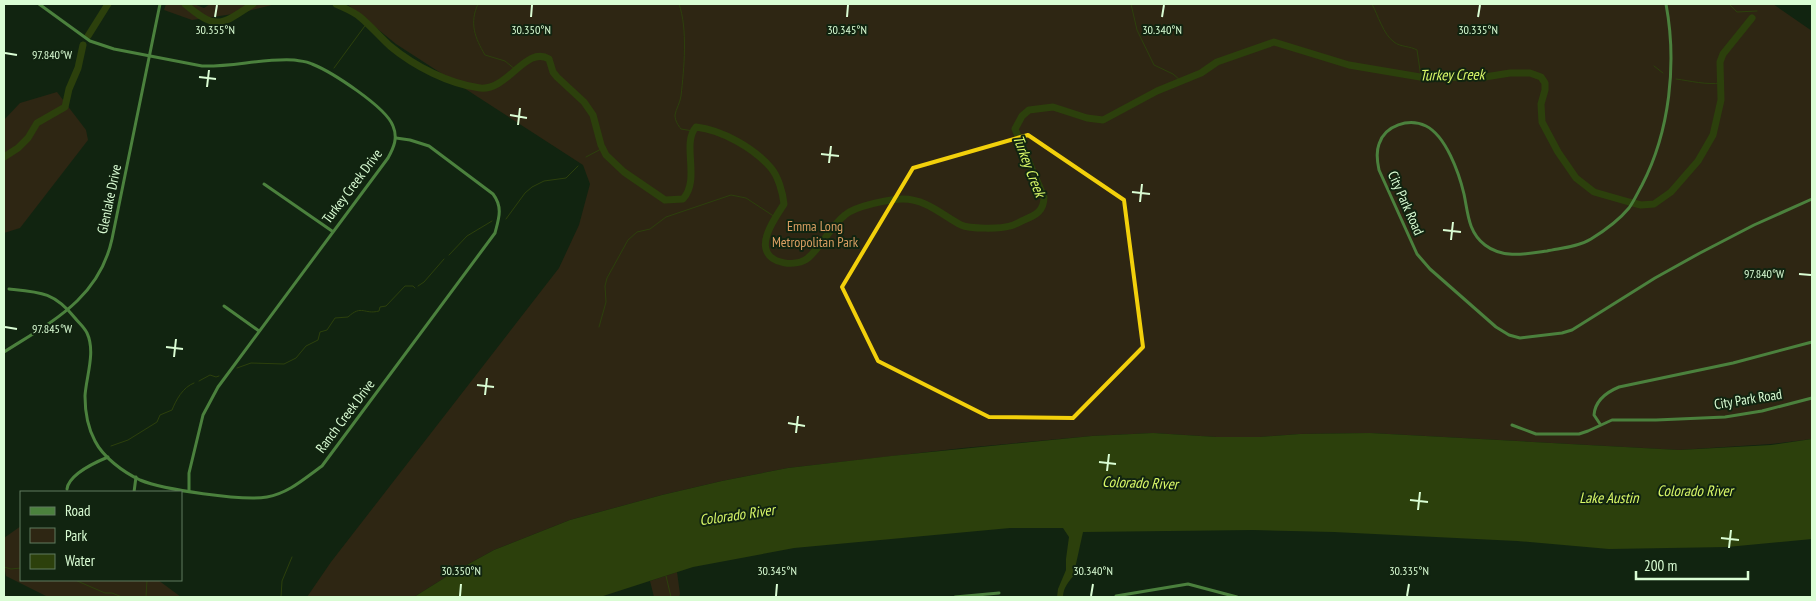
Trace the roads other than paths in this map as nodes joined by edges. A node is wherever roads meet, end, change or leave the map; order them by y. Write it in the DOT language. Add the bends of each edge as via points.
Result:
graph roads {
  1 [pos="40,4"];
  2 [pos="160,4"];
  3 [pos="1666,4"];
  4 [pos="150,56"];
  5 [pos="396,138"];
  6 [pos="264,184"];
  7 [pos="1812,199"];
  8 [pos="332,231"];
  9 [pos="9,289"];
  10 [pos="224,306"];
  11 [pos="69,310"];
  12 [pos="259,331"];
  13 [pos="1812,342"];
  14 [pos="4,352"];
  15 [pos="1812,398"];
  16 [pos="1600,424"];
  17 [pos="1512,425"];
  18 [pos="108,457"];
  19 [pos="136,477"];
  20 [pos="67,489"];
  21 [pos="134,491"];
  22 [pos="189,491"];
  23 [pos="999,593"];
  24 [pos="1116,596"];
  25 [pos="955,597"];
  26 [pos="1237,597"];
  1 -- 4 [label="street, Turkey Creek Drive" via="90,41"];
  2 -- 4 [label="street, Glenlake Drive"];
  3 -- 7 [label="street, City Park Road" via="1670,38 1666,115 1653,161 1630,206 1583,243 1539,252 1505,254 1490,249 1477,237 1469,222 1459,177 1444,145 1433,131 1419,124 1399,124 1385,134 1377,149 1379,170 1417,254 1496,327 1520,338 1548,336 1572,330 1700,253"];
  4 -- 5 [label="street, Turkey Creek Drive" via="202,66 292,60 312,64 370,100 393,124"];
  4 -- 11 [label="street, Glenlake Drive" via="110,249 94,280"];
  5 -- 8 [label="street, Turkey Creek Drive" via="388,158"];
  5 -- 22 [label="street, Ranch Creek Drive" via="429,146 493,194 500,209 495,233 322,466 288,491 267,497 242,498"];
  6 -- 8 [label="street"];
  8 -- 12 [label="street, Turkey Creek Drive"];
  9 -- 11 [label="street, Ranch Creek Drive" via="44,293"];
  10 -- 12 [label="street"];
  11 -- 14 [label="street, Glenlake Drive"];
  11 -- 18 [label="street, Ranch Creek Drive" via="87,332 90,342 85,398 87,415 95,442"];
  12 -- 22 [label="street, Turkey Creek Drive" via="202,415 189,474"];
  13 -- 16 [label="street" via="1733,363 1619,387 1597,405 1594,415"];
  15 -- 16 [label="street, City Park Road" via="1725,417 1615,419"];
  16 -- 17 [label="street, City Park Road" via="1579,434 1545,435"];
  18 -- 19 [label="street, Ranch Creek Drive" via="115,466"];
  18 -- 20 [label="street" via="72,478"];
  19 -- 21 [label="street"];
  19 -- 22 [label="street, Ranch Creek Drive"];
  23 -- 25 [label="street"];
  24 -- 26 [label="street" via="1188,584"];
}
